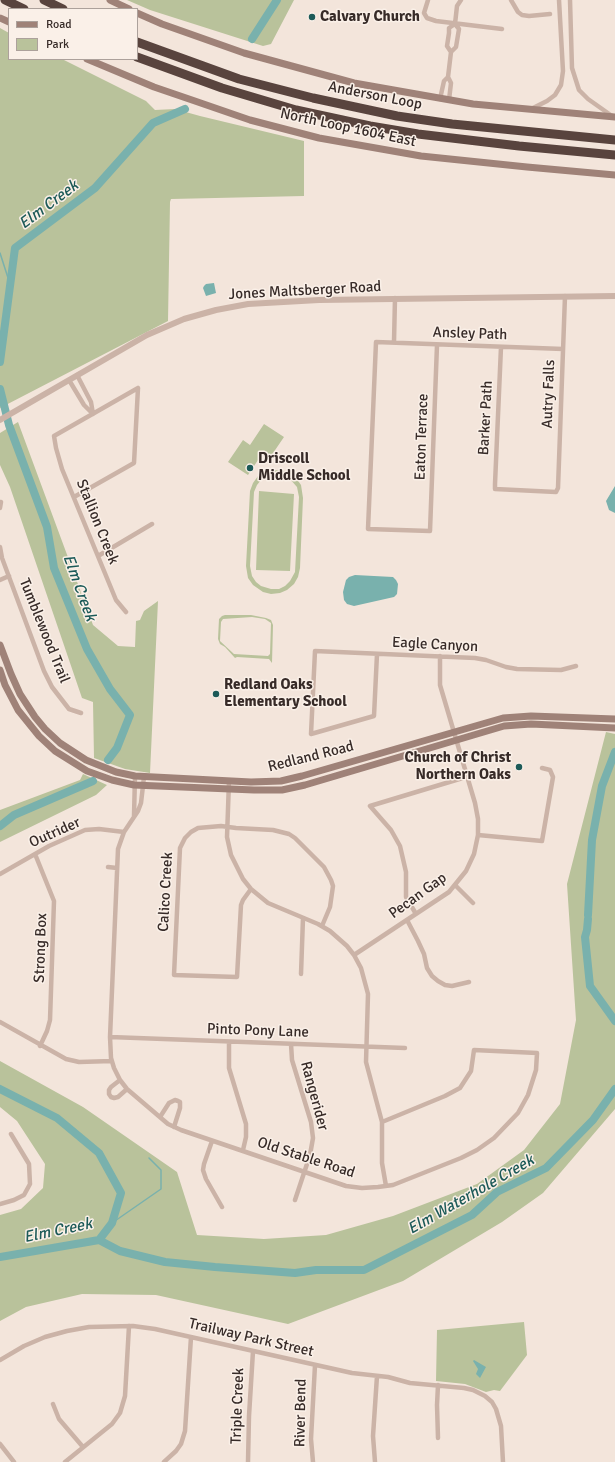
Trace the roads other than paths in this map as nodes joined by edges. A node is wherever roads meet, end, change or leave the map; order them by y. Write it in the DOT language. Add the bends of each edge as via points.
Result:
graph roads {
  1 [pos="5,0"];
  2 [pos="44,0"];
  3 [pos="110,0"];
  4 [pos="428,0"];
  5 [pos="461,0"];
  6 [pos="511,0"];
  7 [pos="560,0"];
  8 [pos="570,0"];
  9 [pos="22,8"];
  10 [pos="61,8"];
  11 [pos="127,8"];
  12 [pos="138,12"];
  13 [pos="550,14"];
  14 [pos="455,23"];
  15 [pos="502,29"];
  16 [pos="449,33"];
  17 [pos="459,35"];
  18 [pos="138,42"];
  19 [pos="451,52"];
  20 [pos="138,57"];
  21 [pos="89,60"];
  22 [pos="448,77"];
  23 [pos="440,98"];
  24 [pos="449,100"];
  25 [pos="529,110"];
  26 [pos="614,117"];
  27 [pos="615,140"];
  28 [pos="615,155"];
  29 [pos="615,175"];
  30 [pos="565,296"];
  31 [pos="615,296"];
  32 [pos="395,298"];
  33 [pos="394,342"];
  34 [pos="437,345"];
  35 [pos="501,347"];
  36 [pos="563,349"];
  37 [pos="77,375"];
  38 [pos="69,380"];
  39 [pos="93,414"];
  40 [pos="0,420"];
  41 [pos="556,492"];
  42 [pos="74,497"];
  43 [pos="1,502"];
  44 [pos="0,508"];
  45 [pos="152,524"];
  46 [pos="430,531"];
  47 [pos="0,547"];
  48 [pos="98,556"];
  49 [pos="9,576"];
  50 [pos="0,580"];
  51 [pos="126,612"];
  52 [pos="0,645"];
  53 [pos="377,654"];
  54 [pos="440,656"];
  55 [pos="576,666"];
  56 [pos="0,670"];
  57 [pos="20,694"];
  58 [pos="12,698"];
  59 [pos="81,713"];
  60 [pos="615,719"];
  61 [pos="615,728"];
  62 [pos="45,729"];
  63 [pos="453,731"];
  64 [pos="39,736"];
  65 [pos="456,740"];
  66 [pos="542,768"];
  67 [pos="135,776"];
  68 [pos="144,777"];
  69 [pos="466,777"];
  70 [pos="229,781"];
  71 [pos="270,782"];
  72 [pos="134,785"];
  73 [pos="143,785"];
  74 [pos="229,789"];
  75 [pos="271,790"];
  76 [pos="134,816"];
  77 [pos="227,827"];
  78 [pos="124,832"];
  79 [pos="478,835"];
  80 [pos="35,854"];
  81 [pos="108,867"];
  82 [pos="117,868"];
  83 [pos="0,874"];
  84 [pos="455,885"];
  85 [pos="251,889"];
  86 [pos="473,903"];
  87 [pos="416,914"];
  88 [pos="303,918"];
  89 [pos="407,920"];
  90 [pos="322,926"];
  91 [pos="354,955"];
  92 [pos="301,974"];
  93 [pos="469,982"];
  94 [pos="0,1022"];
  95 [pos="110,1037"];
  96 [pos="229,1042"];
  97 [pos="291,1044"];
  98 [pos="40,1046"];
  99 [pos="366,1047"];
  100 [pos="405,1048"];
  101 [pos="112,1061"];
  102 [pos="120,1080"];
  103 [pos="127,1089"];
  104 [pos="160,1117"];
  105 [pos="382,1122"];
  106 [pos="174,1127"];
  107 [pos="11,1134"];
  108 [pos="212,1141"];
  109 [pos="243,1150"];
  110 [pos="305,1172"];
  111 [pos="386,1186"];
  112 [pos="295,1200"];
  113 [pos="0,1204"];
  114 [pos="222,1207"];
  115 [pos="129,1326"];
  116 [pos="190,1337"];
  117 [pos="253,1351"];
  118 [pos="0,1360"];
  119 [pos="315,1365"];
  120 [pos="376,1376"];
  121 [pos="438,1385"];
  122 [pos="54,1404"];
  123 [pos="438,1438"];
  124 [pos="0,1444"];
  125 [pos="83,1447"];
  126 [pos="14,1462"];
  127 [pos="65,1462"];
  128 [pos="164,1462"];
  129 [pos="248,1462"];
  130 [pos="313,1462"];
  131 [pos="375,1462"];
  132 [pos="503,1462"];
  1 -- 9 [label="highway"];
  2 -- 10 [label="highway"];
  3 -- 11 [label="main road"];
  4 -- 14 [label="street" via="424,13 427,18"];
  5 -- 14 [label="street" via="457,6"];
  6 -- 13 [label="street" via="522,15"];
  7 -- 25 [label="street" via="563,71 561,85 548,101"];
  8 -- 26 [label="street" via="572,68 579,90"];
  12 -- 23 [label="main road" via="162,24 244,53 354,83"];
  14 -- 15 [label="street"];
  14 -- 16 [label="street" via="449,28"];
  14 -- 17 [label="street"];
  16 -- 17 [label="street"];
  16 -- 19 [label="street" via="447,46"];
  17 -- 19 [label="street" via="456,47"];
  18 -- 27 [label="highway, Anderson Loop" via="239,79 397,116"];
  19 -- 22 [label="street"];
  20 -- 28 [label="highway, Anderson Loop" via="222,88 296,110 370,126 519,146"];
  21 -- 29 [label="main road, North Loop 1604 East" via="154,87 250,120 319,138 421,156"];
  22 -- 23 [label="street" via="444,81"];
  22 -- 24 [label="street" via="451,83"];
  23 -- 24 [label="main road"];
  24 -- 25 [label="main road"];
  25 -- 26 [label="main road"];
  30 -- 31 [label="street, Jones Maltsberger Road"];
  30 -- 32 [label="street, Jones Maltsberger Road"];
  30 -- 36 [label="street, Autry Falls"];
  32 -- 33 [label="street"];
  32 -- 37 [label="street, Jones Maltsberger Road" via="268,302 205,312 165,326"];
  33 -- 34 [label="street, Ansley Path"];
  33 -- 46 [label="street, Ansley Path" via="376,342 368,529"];
  34 -- 35 [label="street, Ansley Path"];
  34 -- 46 [label="street, Eaton Terrace"];
  35 -- 36 [label="street, Ansley Path"];
  35 -- 41 [label="street, Barker Path" via="495,489"];
  36 -- 41 [label="street, Autry Falls"];
  37 -- 38 [label="street, Jones Maltsberger Road"];
  37 -- 39 [label="street" via="91,402"];
  38 -- 39 [label="street" via="84,405"];
  38 -- 40 [label="street, Jones Maltsberger Road"];
  39 -- 42 [label="street, Stallion Creek" via="54,436 58,458"];
  39 -- 42 [label="street" via="138,388 134,463"];
  42 -- 48 [label="street, Stallion Creek"];
  43 -- 44 [label="street"];
  45 -- 48 [label="street"];
  47 -- 49 [label="street, Tumblewood Trail"];
  48 -- 51 [label="street, Stallion Creek" via="116,600"];
  49 -- 50 [label="street"];
  49 -- 59 [label="street, Tumblewood Trail" via="52,687 69,709"];
  52 -- 57 [label="main road, Redland Road"];
  53 -- 53 [label="street, Eagle Canyon" via="315,651 311,734 374,716"];
  53 -- 54 [label="street, Eagle Canyon"];
  54 -- 55 [label="street, Eagle Canyon" via="480,659 517,669 561,670"];
  54 -- 63 [label="street, Pecan Gap" via="440,685"];
  56 -- 58 [label="main road, Redland Road"];
  57 -- 58 [label="street"];
  57 -- 62 [label="main road, Redland Road"];
  58 -- 64 [label="main road, Redland Road" via="18,710"];
  60 -- 63 [label="main road, Redland Road" via="521,716"];
  61 -- 65 [label="main road, Redland Road" via="521,724 504,726"];
  62 -- 64 [label="street"];
  62 -- 67 [label="main road, Redland Road" via="60,743 86,760 116,772"];
  63 -- 65 [label="street, Pecan Gap"];
  63 -- 71 [label="main road, Redland Road" via="302,776"];
  64 -- 72 [label="main road, Redland Road" via="55,751 87,771"];
  65 -- 69 [label="street, Pecan Gap"];
  65 -- 75 [label="main road, Redland Road" via="305,785"];
  66 -- 79 [label="street" via="550,770 553,777 542,841"];
  67 -- 68 [label="main road, Redland Road"];
  67 -- 72 [label="street"];
  68 -- 70 [label="main road, Redland Road"];
  68 -- 73 [label="street, Old Stable Road"];
  69 -- 79 [label="street, Pecan Gap" via="475,804"];
  69 -- 87 [label="street" via="370,806 391,830 400,846 406,872 406,897"];
  70 -- 71 [label="main road, Redland Road"];
  70 -- 74 [label="street"];
  71 -- 75 [label="street"];
  72 -- 73 [label="main road, Redland Road"];
  72 -- 76 [label="street"];
  73 -- 74 [label="main road, Redland Road"];
  73 -- 76 [label="street, Old Stable Road" via="141,804"];
  74 -- 75 [label="main road, Redland Road"];
  74 -- 77 [label="street"];
  76 -- 78 [label="street, Old Stable Road"];
  77 -- 85 [label="street" via="230,855 238,872"];
  77 -- 85 [label="street, Calico Creek" via="198,828 191,832 180,848 174,975 237,977 241,905"];
  77 -- 90 [label="street, Calico Creek" via="273,830 289,834 324,867 331,880 332,894"];
  78 -- 80 [label="street, Outrider" via="85,830"];
  78 -- 82 [label="street, Old Stable Road" via="118,849"];
  79 -- 84 [label="street, Pecan Gap" via="470,863"];
  80 -- 83 [label="street, Outrider"];
  80 -- 98 [label="street, Strong Box" via="54,901 50,1020"];
  81 -- 82 [label="street"];
  82 -- 95 [label="street, Old Stable Road"];
  84 -- 86 [label="street"];
  84 -- 87 [label="street, Pecan Gap" via="441,898"];
  85 -- 88 [label="street" via="268,903"];
  87 -- 89 [label="street, Pecan Gap"];
  88 -- 90 [label="street"];
  88 -- 92 [label="street"];
  89 -- 91 [label="street, Pecan Gap"];
  89 -- 93 [label="street" via="432,976 445,985"];
  90 -- 91 [label="street"];
  91 -- 99 [label="street" via="361,968 368,994"];
  94 -- 98 [label="street"];
  95 -- 96 [label="street, Pinto Pony Lane"];
  95 -- 101 [label="street, Old Stable Road"];
  96 -- 97 [label="street, Pinto Pony Lane"];
  96 -- 109 [label="street" via="229,1068 246,1124"];
  97 -- 99 [label="street, Pinto Pony Lane"];
  97 -- 110 [label="street, Rangerider" via="292,1060 313,1133 312,1150"];
  98 -- 101 [label="street" via="70,1060"];
  99 -- 100 [label="street, Pinto Pony Lane"];
  99 -- 105 [label="street" via="367,1067"];
  101 -- 102 [label="street, Old Stable Road"];
  102 -- 103 [label="street, Old Stable Road"];
  102 -- 103 [label="street" via="111,1087 111,1097 118,1097"];
  103 -- 104 [label="street, Old Stable Road"];
  104 -- 106 [label="street, Old Stable Road"];
  104 -- 106 [label="street" via="169,1103 175,1100 180,1102"];
  105 -- 111 [label="street" via="382,1163"];
  105 -- 111 [label="street, Old Stable Road" via="460,1088 471,1071 474,1050 537,1053 536,1070 528,1095 518,1113 502,1131 477,1150 461,1158"];
  106 -- 108 [label="street, Old Stable Road"];
  107 -- 113 [label="street" via="29,1164 30,1184 24,1195"];
  108 -- 109 [label="street, Old Stable Road"];
  108 -- 114 [label="street" via="203,1170"];
  109 -- 110 [label="street, Old Stable Road"];
  110 -- 111 [label="street, Old Stable Road" via="353,1187"];
  110 -- 112 [label="street, Rangerider"];
  115 -- 116 [label="street, Trailway Park Street"];
  115 -- 118 [label="street, Trailway Park Street" via="89,1327 67,1331 24,1346"];
  115 -- 125 [label="street" via="122,1409 112,1424"];
  116 -- 117 [label="street, Trailway Park Street"];
  116 -- 128 [label="street" via="185,1431 181,1444"];
  117 -- 119 [label="street, Trailway Park Street"];
  117 -- 129 [label="street, Triple Creek"];
  119 -- 120 [label="street, Trailway Park Street"];
  119 -- 130 [label="street, River Bend" via="311,1438"];
  120 -- 121 [label="street, Trailway Park Street" via="410,1383"];
  120 -- 131 [label="street" via="373,1436"];
  121 -- 123 [label="street"];
  121 -- 132 [label="street, Trailway Park Street" via="473,1390 492,1402 500,1417"];
  122 -- 125 [label="street" via="59,1419"];
  124 -- 126 [label="street"];
  125 -- 127 [label="street"];
}
